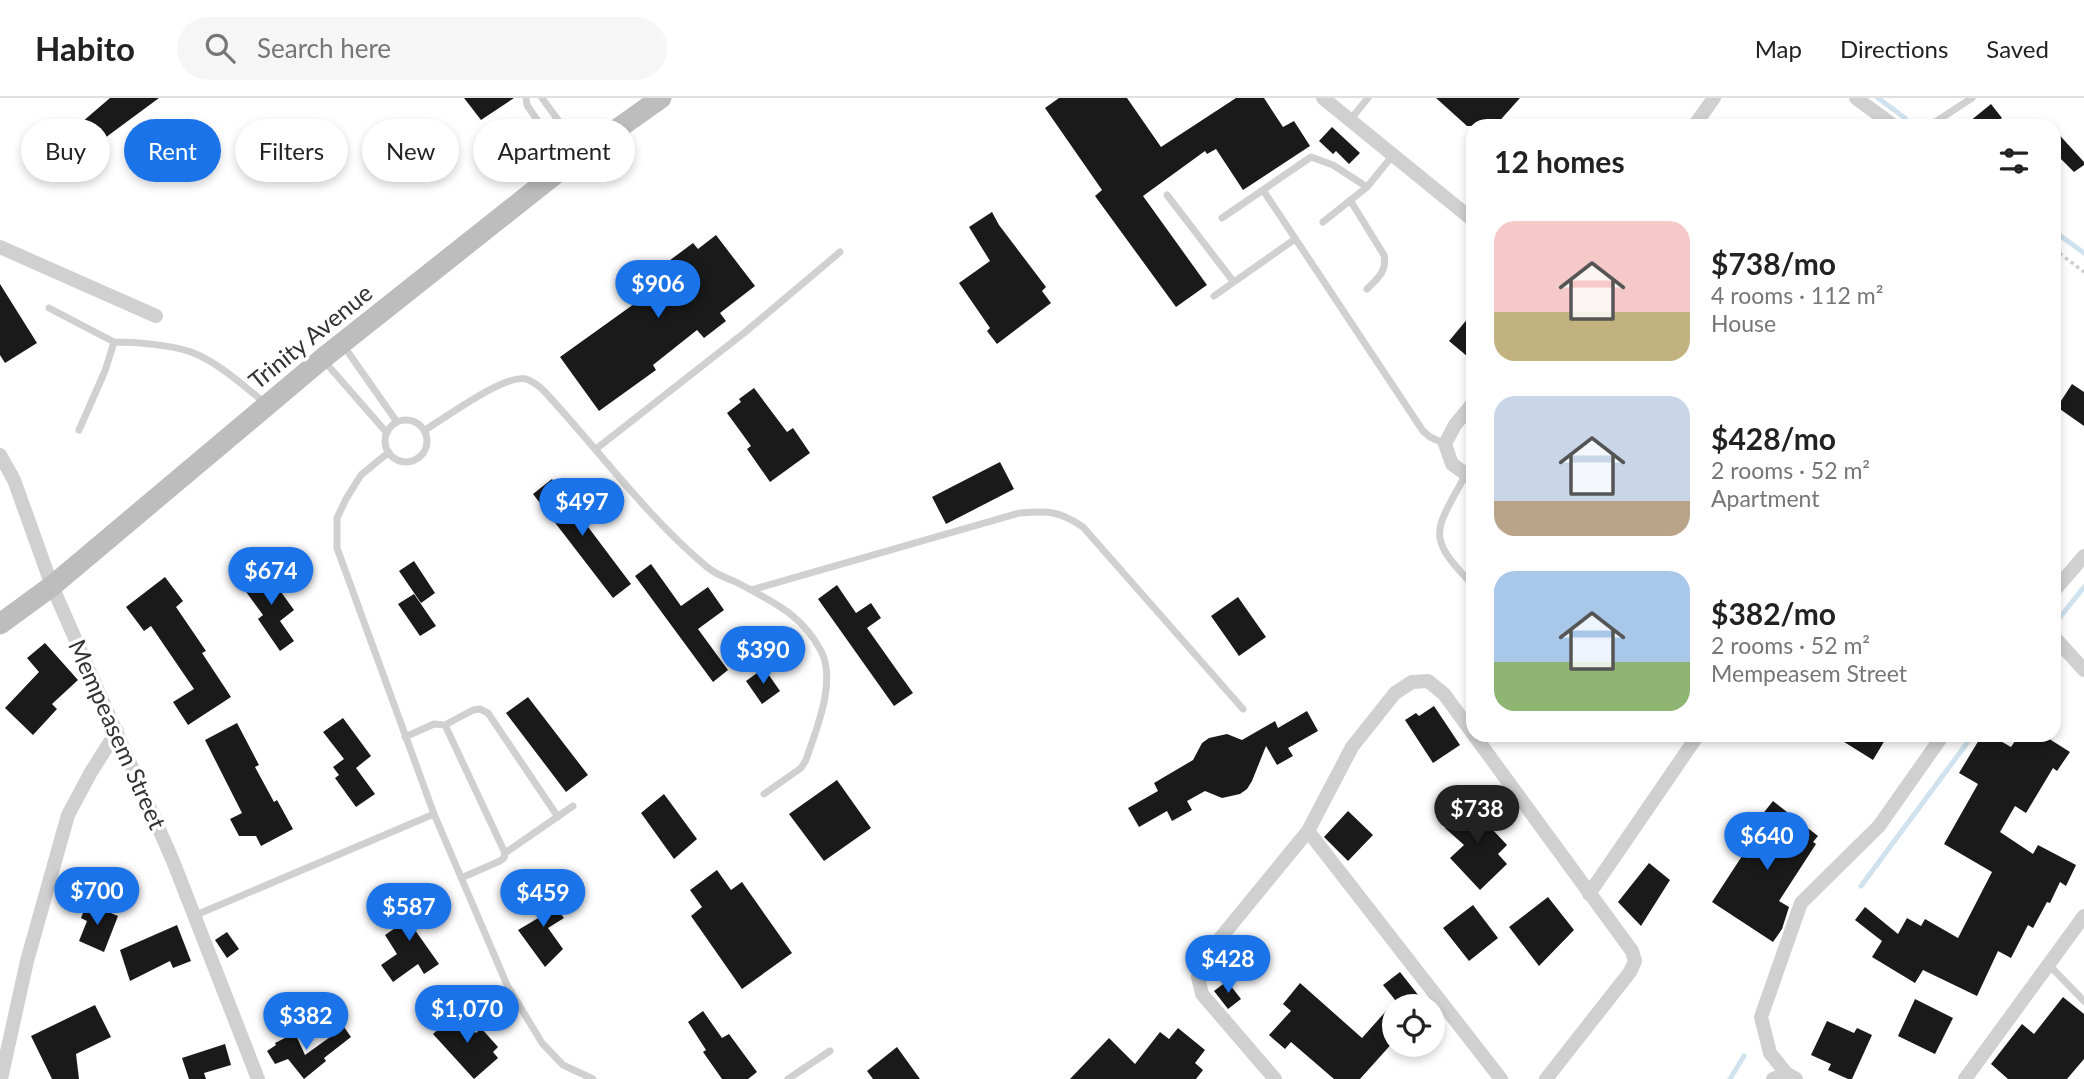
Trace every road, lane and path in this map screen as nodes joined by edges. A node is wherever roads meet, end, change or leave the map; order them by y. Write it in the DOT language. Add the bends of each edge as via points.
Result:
graph roads {
  1 [pos="526,98"];
  2 [pos="542,98"];
  3 [pos="661,98"];
  4 [pos="1323,98"];
  5 [pos="1368,98"];
  6 [pos="1714,98"];
  7 [pos="1856,98"];
  8 [pos="1972,98"];
  9 [pos="539,119"];
  10 [pos="553,119"];
  11 [pos="631,119"];
  12 [pos="1699,119"];
  13 [pos="1885,119"];
  14 [pos="1940,119"];
  15 [pos="1350,120"];
  16 [pos="1393,155"];
  17 [pos="546,182"];
  18 [pos="1367,187"];
  19 [pos="1262,190"];
  20 [pos="1167,195"];
  21 [pos="1350,200"];
  22 [pos="1466,214"];
  23 [pos="1222,218"];
  24 [pos="1323,222"];
  25 [pos="1295,239"];
  26 [pos="0,247"];
  27 [pos="840,252"];
  28 [pos="2061,254"];
  29 [pos="2084,272"];
  30 [pos="1233,281"];
  31 [pos="1367,289"];
  32 [pos="1214,296"];
  33 [pos="49,308"];
  34 [pos="156,316"];
  35 [pos="114,342"];
  36 [pos="342,343"];
  37 [pos="322,359"];
  38 [pos="268,404"];
  39 [pos="1466,412"];
  40 [pos="397,422"];
  41 [pos="79,430"];
  42 [pos="425,430"];
  43 [pos="387,433"];
  44 [pos="1445,444"];
  45 [pos="596,449"];
  46 [pos="388,452"];
  47 [pos="0,456"];
  48 [pos="1466,474"];
  49 [pos="1466,483"];
  50 [pos="2084,556"];
  51 [pos="1466,578"];
  52 [pos="2061,583"];
  53 [pos="52,586"];
  54 [pos="750,590"];
  55 [pos="0,624"];
  56 [pos="2061,645"];
  57 [pos="2084,670"];
  58 [pos="1243,709"];
  59 [pos="445,724"];
  60 [pos="1466,724"];
  61 [pos="117,731"];
  62 [pos="405,737"];
  63 [pos="1479,742"];
  64 [pos="1693,742"];
  65 [pos="1938,742"];
  66 [pos="764,794"];
  67 [pos="573,806"];
  68 [pos="434,814"];
  69 [pos="558,817"];
  70 [pos="1308,831"];
  71 [pos="505,853"];
  72 [pos="461,878"];
  73 [pos="1589,894"];
  74 [pos="196,915"];
  75 [pos="2084,916"];
  76 [pos="2049,965"];
  77 [pos="2084,1001"];
  78 [pos="830,1051"];
  79 [pos="1785,1077"];
  80 [pos="1,1079"];
  81 [pos="258,1079"];
  82 [pos="593,1079"];
  83 [pos="788,1079"];
  84 [pos="1275,1079"];
  85 [pos="1501,1079"];
  86 [pos="1546,1079"];
  87 [pos="1965,1079"];
  1 -- 9 [label="lane"];
  2 -- 10 [label="lane"];
  3 -- 11 [label="street, Trinity Avenue"];
  4 -- 15 [label="street"];
  5 -- 15 [label="lane"];
  6 -- 12 [label="street"];
  7 -- 13 [label="street"];
  8 -- 14 [label="lane"];
  15 -- 16 [label="street"];
  16 -- 18 [label="lane"];
  16 -- 22 [label="street"];
  17 -- 36 [label="street, Trinity Avenue"];
  18 -- 19 [label="lane" via="1311,157"];
  18 -- 21 [label="lane"];
  19 -- 23 [label="lane"];
  19 -- 25 [label="lane"];
  20 -- 30 [label="lane"];
  21 -- 24 [label="lane"];
  21 -- 31 [label="lane" via="1386,265"];
  25 -- 30 [label="lane"];
  25 -- 44 [label="lane" via="1423,431"];
  26 -- 34 [label="street"];
  27 -- 45 [label="lane"];
  28 -- 29 [label="path"];
  30 -- 32 [label="lane"];
  33 -- 35 [label="lane"];
  35 -- 38 [label="lane" via="190,352"];
  35 -- 41 [label="lane"];
  36 -- 37 [label="street, Trinity Avenue"];
  36 -- 40 [label="lane"];
  37 -- 38 [label="street, Trinity Avenue"];
  37 -- 43 [label="lane"];
  38 -- 53 [label="street, Trinity Avenue"];
  39 -- 44 [label="street"];
  40 -- 42 [label="lane" via="408,420"];
  40 -- 43 [label="lane"];
  42 -- 45 [label="lane" via="492,388 526,379 544,391"];
  42 -- 46 [label="lane" via="426,450 419,458 400,462"];
  43 -- 46 [label="lane"];
  44 -- 48 [label="street" via="1452,464"];
  45 -- 54 [label="lane" via="657,521 710,569"];
  46 -- 62 [label="lane" via="361,475 346,499 337,518 337,548"];
  47 -- 53 [label="street, Mempeasem Street" via="14,480"];
  49 -- 51 [label="lane" via="1441,521 1438,536 1451,562"];
  50 -- 52 [label="street"];
  53 -- 55 [label="street, Trinity Avenue"];
  53 -- 61 [label="street, Mempeasem Street"];
  54 -- 58 [label="lane" via="1019,513 1066,515 1083,527"];
  54 -- 66 [label="lane" via="786,609 805,626 823,653 827,677 806,760"];
  56 -- 57 [label="street"];
  59 -- 62 [label="lane"];
  59 -- 69 [label="lane" via="473,710 488,713"];
  59 -- 71 [label="lane"];
  60 -- 70 [label="street" via="1428,681 1412,682 1395,694 1352,747"];
  61 -- 74 [label="street, Mempeasem Street"];
  61 -- 80 [label="street" via="68,815 27,961"];
  62 -- 68 [label="lane"];
  63 -- 73 [label="street"];
  64 -- 73 [label="street"];
  65 -- 79 [label="street" via="1879,826 1801,903 1761,1017 1770,1053"];
  67 -- 69 [label="lane"];
  68 -- 72 [label="lane"];
  68 -- 74 [label="lane"];
  69 -- 71 [label="lane"];
  70 -- 84 [label="street" via="1204,958 1198,977 1202,994"];
  70 -- 85 [label="street"];
  71 -- 72 [label="lane" via="500,861"];
  72 -- 82 [label="lane" via="507,985 542,1043 563,1065"];
  73 -- 86 [label="street" via="1636,961"];
  74 -- 81 [label="street, Mempeasem Street"];
  75 -- 76 [label="street"];
  76 -- 77 [label="lane"];
  76 -- 87 [label="street"];
  78 -- 83 [label="lane"];
}
